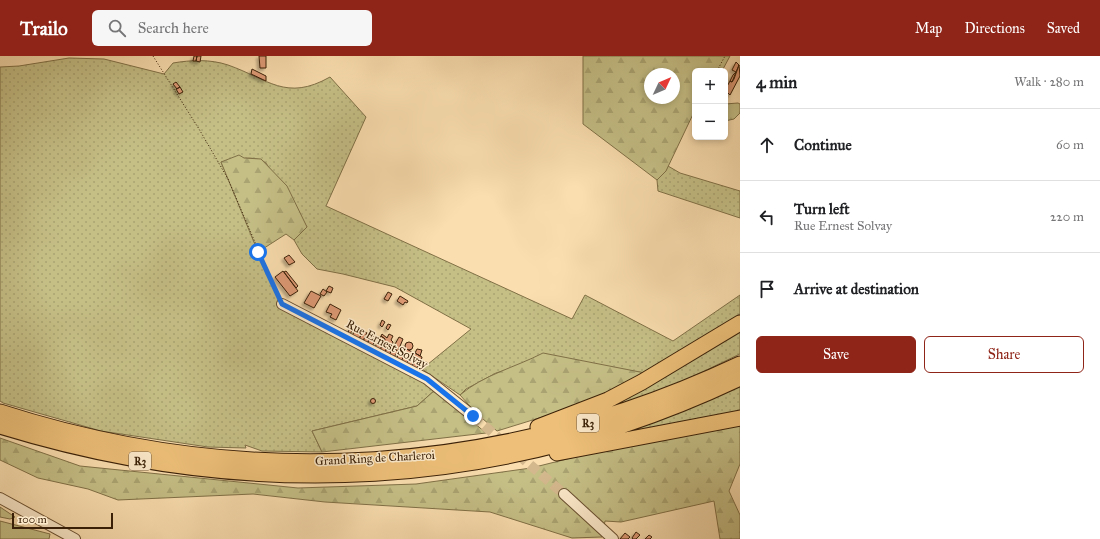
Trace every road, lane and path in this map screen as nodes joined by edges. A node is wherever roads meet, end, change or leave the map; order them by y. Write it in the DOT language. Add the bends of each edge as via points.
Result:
graph roads {
  1 [pos="153,56"];
  2 [pos="725,56"];
  3 [pos="719,68"];
  4 [pos="282,304"];
  5 [pos="740,323"];
  6 [pos="740,364"];
  7 [pos="740,378"];
  8 [pos="0,412"];
  9 [pos="473,416"];
  10 [pos="740,418"];
  11 [pos="0,426"];
  12 [pos="429,456"];
  13 [pos="477,462"];
  14 [pos="564,494"];
  15 [pos="0,498"];
  16 [pos="75,539"];
  17 [pos="613,539"];
  1 -- 4 [label="path" via="228,180"];
  2 -- 3 [label="path"];
  4 -- 9 [label="street, Rue Ernest Solvay" via="427,379"];
  5 -- 12 [label="highway" via="608,400 539,427 452,446"];
  6 -- 12 [label="highway, Grand Ring de Charleroi / R3" via="671,394 580,425 530,438"];
  7 -- 13 [label="highway, Grand Ring de Charleroi / R3" via="629,424"];
  8 -- 12 [label="highway, Grand Ring de Charleroi / R3" via="85,436 210,457 284,462 385,460"];
  10 -- 13 [label="highway" via="492,465"];
  11 -- 13 [label="highway, Grand Ring de Charleroi / R3" via="81,449 231,473 371,474"];
  14 -- 17 [label="street"];
  15 -- 16 [label="street"];
}
